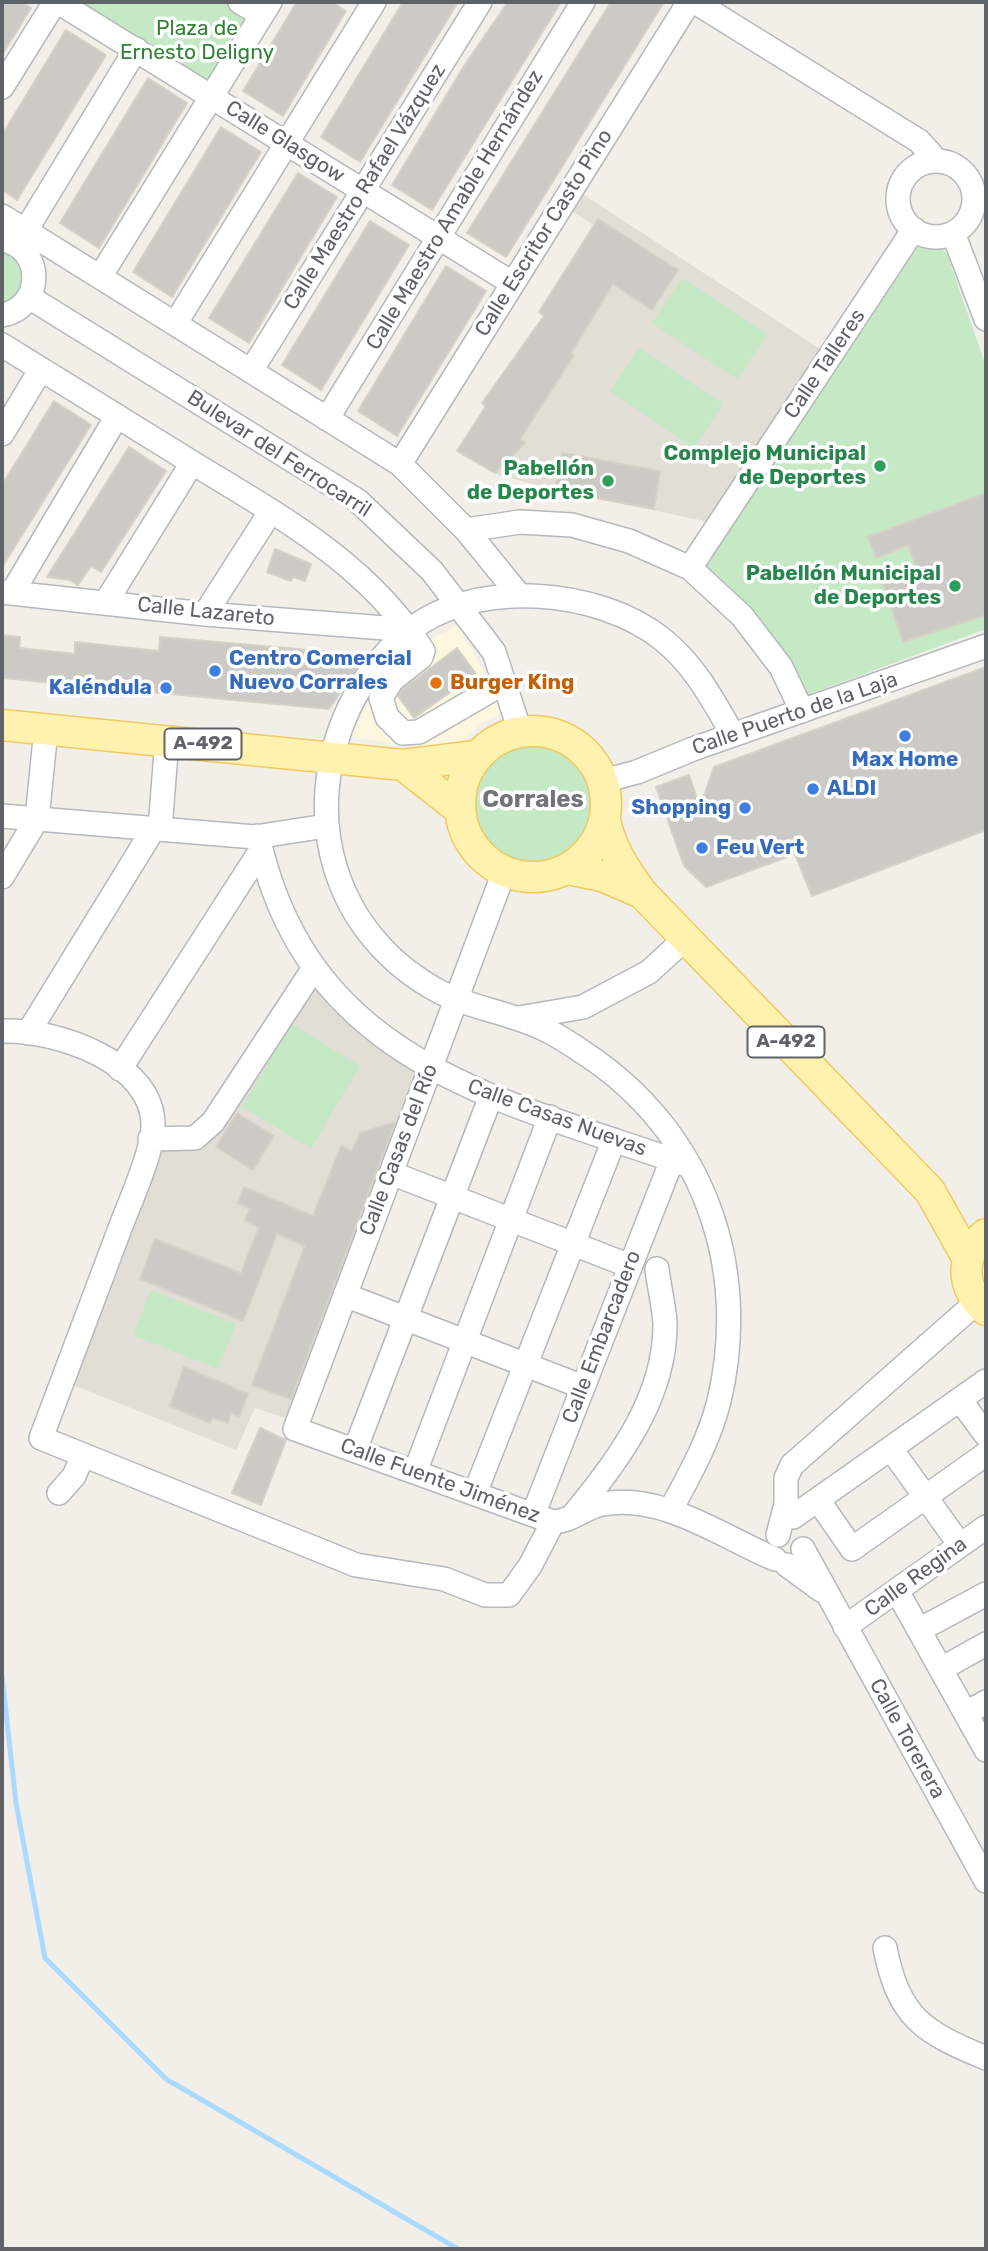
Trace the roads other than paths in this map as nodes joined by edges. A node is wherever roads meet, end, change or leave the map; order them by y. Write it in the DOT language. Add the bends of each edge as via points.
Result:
graph roads {
  1 [pos="57,2"];
  2 [pos="240,2"];
  3 [pos="374,2"];
  4 [pos="480,2"];
  5 [pos="583,2"];
  6 [pos="689,2"];
  7 [pos="695,2"];
  8 [pos="266,8"];
  9 [pos="136,49"];
  10 [pos="2,87"];
  11 [pos="212,96"];
  12 [pos="287,143"];
  13 [pos="937,161"];
  14 [pos="363,190"];
  15 [pos="980,195"];
  16 [pos="2,216"];
  17 [pos="914,229"];
  18 [pos="953,233"];
  19 [pos="439,237"];
  20 [pos="15,239"];
  21 [pos="100,277"];
  22 [pos="512,283"];
  23 [pos="29,298"];
  24 [pos="2,315"];
  25 [pos="986,319"];
  26 [pos="175,324"];
  27 [pos="2,345"];
  28 [pos="41,369"];
  29 [pos="251,371"];
  30 [pos="117,416"];
  31 [pos="327,419"];
  32 [pos="2,434"];
  33 [pos="192,463"];
  34 [pos="400,464"];
  35 [pos="271,511"];
  36 [pos="466,530"];
  37 [pos="690,568"];
  38 [pos="7,592"];
  39 [pos="519,595"];
  40 [pos="106,602"];
  41 [pos="460,605"];
  42 [pos="205,614"];
  43 [pos="410,630"];
  44 [pos="986,646"];
  45 [pos="505,682"];
  46 [pos="802,711"];
  47 [pos="2,725"];
  48 [pos="46,729"];
  49 [pos="520,731"];
  50 [pos="733,735"];
  51 [pos="167,740"];
  52 [pos="330,756"];
  53 [pos="476,756"];
  54 [pos="403,765"];
  55 [pos="603,781"];
  56 [pos="459,809"];
  57 [pos="2,816"];
  58 [pos="37,819"];
  59 [pos="605,820"];
  60 [pos="326,826"];
  61 [pos="157,828"];
  62 [pos="260,843"];
  63 [pos="568,869"];
  64 [pos="505,872"];
  65 [pos="2,877"];
  66 [pos="642,893"];
  67 [pos="686,938"];
  68 [pos="314,968"];
  69 [pos="458,998"];
  70 [pos="516,1019"];
  71 [pos="2,1031"];
  72 [pos="28,1033"];
  73 [pos="430,1068"];
  74 [pos="120,1069"];
  75 [pos="491,1096"];
  76 [pos="550,1117"];
  77 [pos="150,1139"];
  78 [pos="614,1140"];
  79 [pos="681,1163"];
  80 [pos="391,1173"];
  81 [pos="930,1191"];
  82 [pos="452,1197"];
  83 [pos="511,1220"];
  84 [pos="986,1220"];
  85 [pos="986,1234"];
  86 [pos="573,1244"];
  87 [pos="968,1259"];
  88 [pos="630,1266"];
  89 [pos="657,1269"];
  90 [pos="345,1295"];
  91 [pos="982,1306"];
  92 [pos="405,1318"];
  93 [pos="465,1342"];
  94 [pos="525,1365"];
  95 [pos="986,1381"];
  96 [pos="583,1387"];
  97 [pos="960,1400"];
  98 [pos="295,1429"];
  99 [pos="986,1435"];
  100 [pos="891,1448"];
  101 [pos="355,1450"];
  102 [pos="986,1454"];
  103 [pos="83,1455"];
  104 [pos="415,1472"];
  105 [pos="59,1493"];
  106 [pos="475,1493"];
  107 [pos="926,1497"];
  108 [pos="818,1500"];
  109 [pos="670,1511"];
  110 [pos="551,1519"];
  111 [pos="986,1527"];
  112 [pos="786,1538"];
  113 [pos="960,1545"];
  114 [pos="897,1591"];
  115 [pos="986,1594"];
  116 [pos="845,1628"];
  117 [pos="919,1630"];
  118 [pos="986,1644"];
  119 [pos="941,1669"];
  120 [pos="981,1707"];
  121 [pos="986,1750"];
  122 [pos="986,1881"];
  123 [pos="885,1948"];
  124 [pos="986,2058"];
  1 -- 9 [label="street, Calle Glasgow"];
  1 -- 10 [label="street"];
  2 -- 8 [label="street"];
  3 -- 12 [label="street"];
  4 -- 14 [label="street, Calle Maestro Rafael Vázquez"];
  5 -- 19 [label="street, Calle Maestro Amable Hernández"];
  6 -- 22 [label="street, Calle Escritor Casto Pino"];
  7 -- 13 [label="street" via="919,141"];
  8 -- 11 [label="street"];
  9 -- 11 [label="street, Calle Glasgow"];
  9 -- 20 [label="street"];
  11 -- 12 [label="street, Calle Glasgow"];
  11 -- 21 [label="street"];
  12 -- 14 [label="street, Calle Glasgow"];
  12 -- 26 [label="street"];
  13 -- 15 [label="street" via="963,172"];
  13 -- 17 [label="street" via="915,168 900,188 900,208"];
  14 -- 19 [label="street, Calle Glasgow"];
  14 -- 29 [label="street, Calle Maestro Rafael Vázquez"];
  15 -- 18 [label="street" via="969,218"];
  16 -- 20 [label="street"];
  17 -- 18 [label="street" via="933,236"];
  17 -- 37 [label="street, Calle Talleres"];
  18 -- 25 [label="street"];
  19 -- 22 [label="street, Calle Glasgow"];
  19 -- 31 [label="street, Calle Maestro Amable Hernández"];
  20 -- 21 [label="street"];
  20 -- 23 [label="street" via="34,269"];
  21 -- 26 [label="street"];
  22 -- 34 [label="street, Calle Escritor Casto Pino"];
  23 -- 24 [label="street" via="17,310"];
  23 -- 41 [label="street, Bulevar del Ferrocarril" via="358,501 432,571"];
  26 -- 29 [label="street"];
  27 -- 28 [label="street"];
  28 -- 30 [label="street"];
  28 -- 32 [label="street"];
  29 -- 31 [label="street"];
  30 -- 33 [label="street"];
  30 -- 38 [label="street"];
  31 -- 34 [label="street"];
  33 -- 35 [label="street"];
  33 -- 40 [label="street"];
  34 -- 36 [label="street"];
  35 -- 42 [label="street"];
  35 -- 43 [label="street" via="334,552 374,587"];
  36 -- 37 [label="street" via="520,522 572,525 629,541"];
  36 -- 39 [label="street"];
  37 -- 46 [label="street" via="742,617 780,667"];
  38 -- 40 [label="street, Calle Lazareto"];
  39 -- 41 [label="street"];
  39 -- 50 [label="street" via="590,602 663,639 702,682"];
  40 -- 42 [label="street, Calle Lazareto"];
  41 -- 43 [label="street"];
  41 -- 45 [label="street, Bulevar del Ferrocarril" via="494,652"];
  42 -- 43 [label="street, Calle Lazareto"];
  43 -- 45 [label="street" via="423,651 421,657 392,680 381,698 387,718 403,733 419,732"];
  43 -- 52 [label="street" via="368,672"];
  44 -- 46 [label="street, Calle Puerto de la Laja"];
  45 -- 49 [label="street, Bulevar del Ferrocarril"];
  46 -- 50 [label="street, Calle Puerto de la Laja"];
  47 -- 48 [label="main road, A-492"];
  48 -- 51 [label="main road, A-492"];
  48 -- 58 [label="street"];
  49 -- 53 [label="main road, A-492" via="491,743"];
  49 -- 55 [label="main road, A-492" via="551,732 574,742 592,759"];
  50 -- 55 [label="street, Calle Puerto de la Laja"];
  51 -- 52 [label="main road, A-492"];
  51 -- 61 [label="street"];
  52 -- 54 [label="main road, A-492"];
  52 -- 60 [label="street"];
  53 -- 54 [label="main road, A-492"];
  53 -- 56 [label="main road" via="460,790"];
  54 -- 56 [label="main road"];
  55 -- 59 [label="main road, A-492"];
  56 -- 64 [label="main road, A-492" via="473,847"];
  57 -- 58 [label="street"];
  58 -- 61 [label="street"];
  58 -- 65 [label="street"];
  59 -- 63 [label="main road, A-492" via="585,856"];
  59 -- 66 [label="main road, A-492" via="610,844"];
  60 -- 62 [label="street"];
  60 -- 69 [label="street" via="333,864 353,911 379,946 409,973"];
  61 -- 62 [label="street"];
  61 -- 72 [label="street"];
  62 -- 68 [label="street, Calle Casas Nuevas" via="278,908"];
  62 -- 74 [label="street"];
  63 -- 64 [label="main road, A-492" via="526,877"];
  63 -- 66 [label="main road, A-492" via="602,876"];
  64 -- 69 [label="street, Calle Casas del Río"];
  66 -- 67 [label="main road, A-492"];
  67 -- 70 [label="street" via="649,972 583,1007"];
  67 -- 81 [label="main road, A-492"];
  68 -- 73 [label="street, Calle Casas Nuevas" via="349,1008"];
  68 -- 77 [label="street" via="213,1122 195,1138"];
  69 -- 70 [label="street"];
  69 -- 73 [label="street, Calle Casas del Río"];
  70 -- 79 [label="street" via="544,1029 617,1077 653,1113"];
  71 -- 72 [label="street"];
  72 -- 74 [label="street" via="94,1051"];
  73 -- 75 [label="street, Calle Casas Nuevas"];
  73 -- 80 [label="street, Calle Casas del Río"];
  74 -- 77 [label="street" via="148,1095 154,1128"];
  75 -- 76 [label="street, Calle Casas Nuevas"];
  75 -- 82 [label="street"];
  76 -- 78 [label="street, Calle Casas Nuevas"];
  76 -- 83 [label="street"];
  77 -- 103 [label="street" via="41,1438"];
  78 -- 79 [label="street, Calle Casas Nuevas"];
  78 -- 86 [label="street"];
  79 -- 88 [label="street, Calle Embarcadero"];
  79 -- 109 [label="street" via="709,1206 724,1252 730,1303 728,1351 718,1403 699,1458"];
  80 -- 82 [label="street"];
  80 -- 90 [label="street, Calle Casas del Río"];
  81 -- 84 [label="main road, A-492"];
  81 -- 87 [label="main road, A-492"];
  82 -- 83 [label="street"];
  82 -- 92 [label="street"];
  83 -- 86 [label="street"];
  83 -- 93 [label="street"];
  85 -- 87 [label="main road"];
  86 -- 88 [label="street"];
  86 -- 94 [label="street"];
  87 -- 91 [label="main road, A-492" via="967,1282"];
  88 -- 96 [label="street, Calle Embarcadero"];
  89 -- 110 [label="street" via="665,1323 659,1374 625,1447"];
  90 -- 92 [label="street"];
  90 -- 98 [label="street, Calle Casas del Río"];
  91 -- 112 [label="street" via="792,1465 786,1478"];
  92 -- 93 [label="street"];
  92 -- 101 [label="street"];
  93 -- 94 [label="street"];
  93 -- 104 [label="street"];
  94 -- 96 [label="street"];
  94 -- 106 [label="street"];
  95 -- 97 [label="street"];
  96 -- 110 [label="street, Calle Embarcadero"];
  97 -- 99 [label="street"];
  97 -- 100 [label="street"];
  98 -- 101 [label="street, Calle Fuente Jiménez"];
  100 -- 107 [label="street"];
  100 -- 108 [label="street"];
  101 -- 104 [label="street, Calle Fuente Jiménez"];
  102 -- 107 [label="street"];
  103 -- 105 [label="street" via="74,1476"];
  103 -- 110 [label="street" via="356,1565 444,1579 485,1595 509,1595 530,1566"];
  104 -- 106 [label="street, Calle Fuente Jiménez"];
  106 -- 110 [label="street, Calle Fuente Jiménez"];
  107 -- 108 [label="street" via="852,1549"];
  107 -- 113 [label="street"];
  108 -- 112 [label="street"];
  109 -- 110 [label="street, Calle Fuente Jiménez" via="602,1504"];
  109 -- 112 [label="street, Calle Fuente Jiménez" via="742,1543"];
  111 -- 113 [label="street, Calle Regina"];
  112 -- 116 [label="street, Calle Torerera" via="829,1597"];
  113 -- 114 [label="street, Calle Regina"];
  114 -- 116 [label="street, Calle Regina"];
  114 -- 117 [label="street"];
  115 -- 117 [label="street"];
  116 -- 122 [label="street, Calle Torerera"];
  117 -- 119 [label="street"];
  118 -- 119 [label="street"];
  119 -- 120 [label="street"];
  120 -- 121 [label="street"];
  123 -- 124 [label="street" via="891,1980 904,2007 926,2028"];
}
